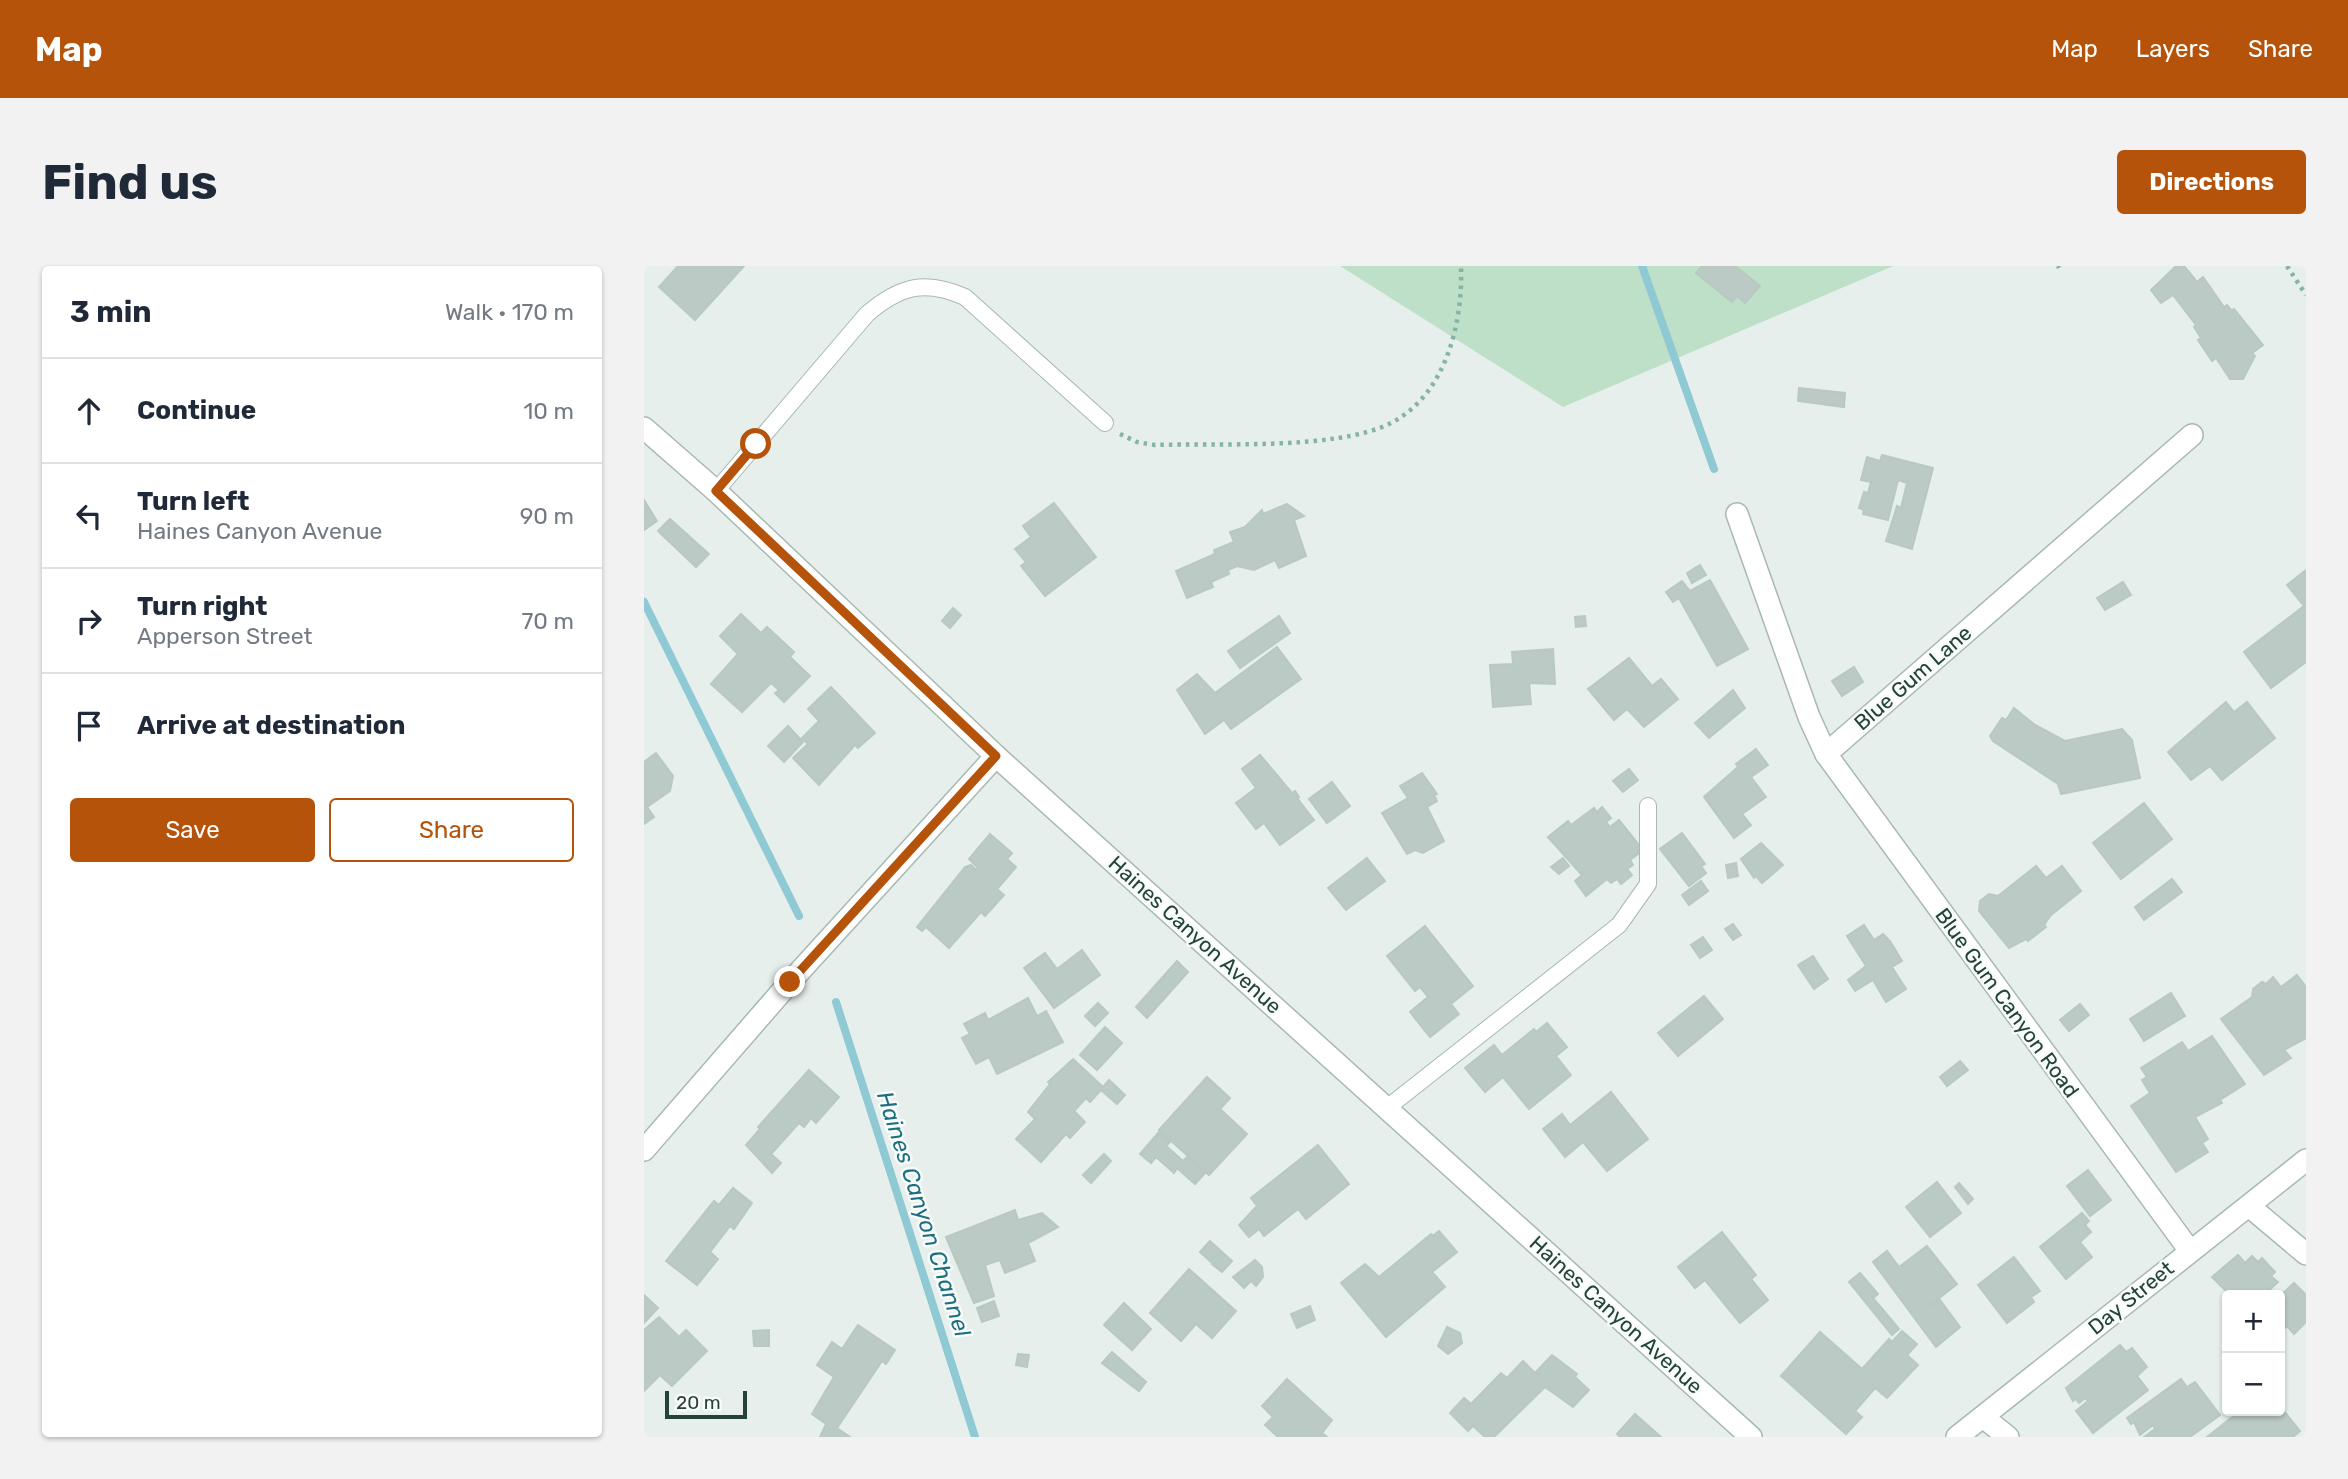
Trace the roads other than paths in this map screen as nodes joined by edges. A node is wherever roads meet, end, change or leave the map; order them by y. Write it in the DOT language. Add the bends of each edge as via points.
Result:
graph roads {
  1 [pos="1105,423"];
  2 [pos="644,428"];
  3 [pos="2192,435"];
  4 [pos="716,491"];
  5 [pos="1737,514"];
  6 [pos="1826,754"];
  7 [pos="996,756"];
  8 [pos="1648,806"];
  9 [pos="1387,1108"];
  10 [pos="644,1150"];
  11 [pos="2306,1160"];
  12 [pos="2249,1206"];
  13 [pos="2190,1251"];
  14 [pos="2306,1254"];
  15 [pos="1983,1417"];
  16 [pos="1751,1437"];
  17 [pos="1957,1437"];
  18 [pos="2008,1437"];
  1 -- 4 [label="lane" via="964,297 923,286 902,290 867,314"];
  2 -- 4 [label="street, Haines Canyon Avenue"];
  3 -- 6 [label="street, Blue Gum Lane"];
  4 -- 7 [label="street, Haines Canyon Avenue"];
  5 -- 6 [label="street"];
  6 -- 13 [label="street, Blue Gum Canyon Road"];
  7 -- 9 [label="street, Haines Canyon Avenue"];
  7 -- 10 [label="street"];
  8 -- 9 [label="lane" via="1648,884 1619,925"];
  9 -- 16 [label="street, Haines Canyon Avenue"];
  11 -- 12 [label="street, Day Street"];
  12 -- 13 [label="street, Day Street"];
  12 -- 14 [label="street"];
  13 -- 15 [label="street, Day Street"];
  15 -- 17 [label="street, Day Street"];
  15 -- 18 [label="street"];
}
